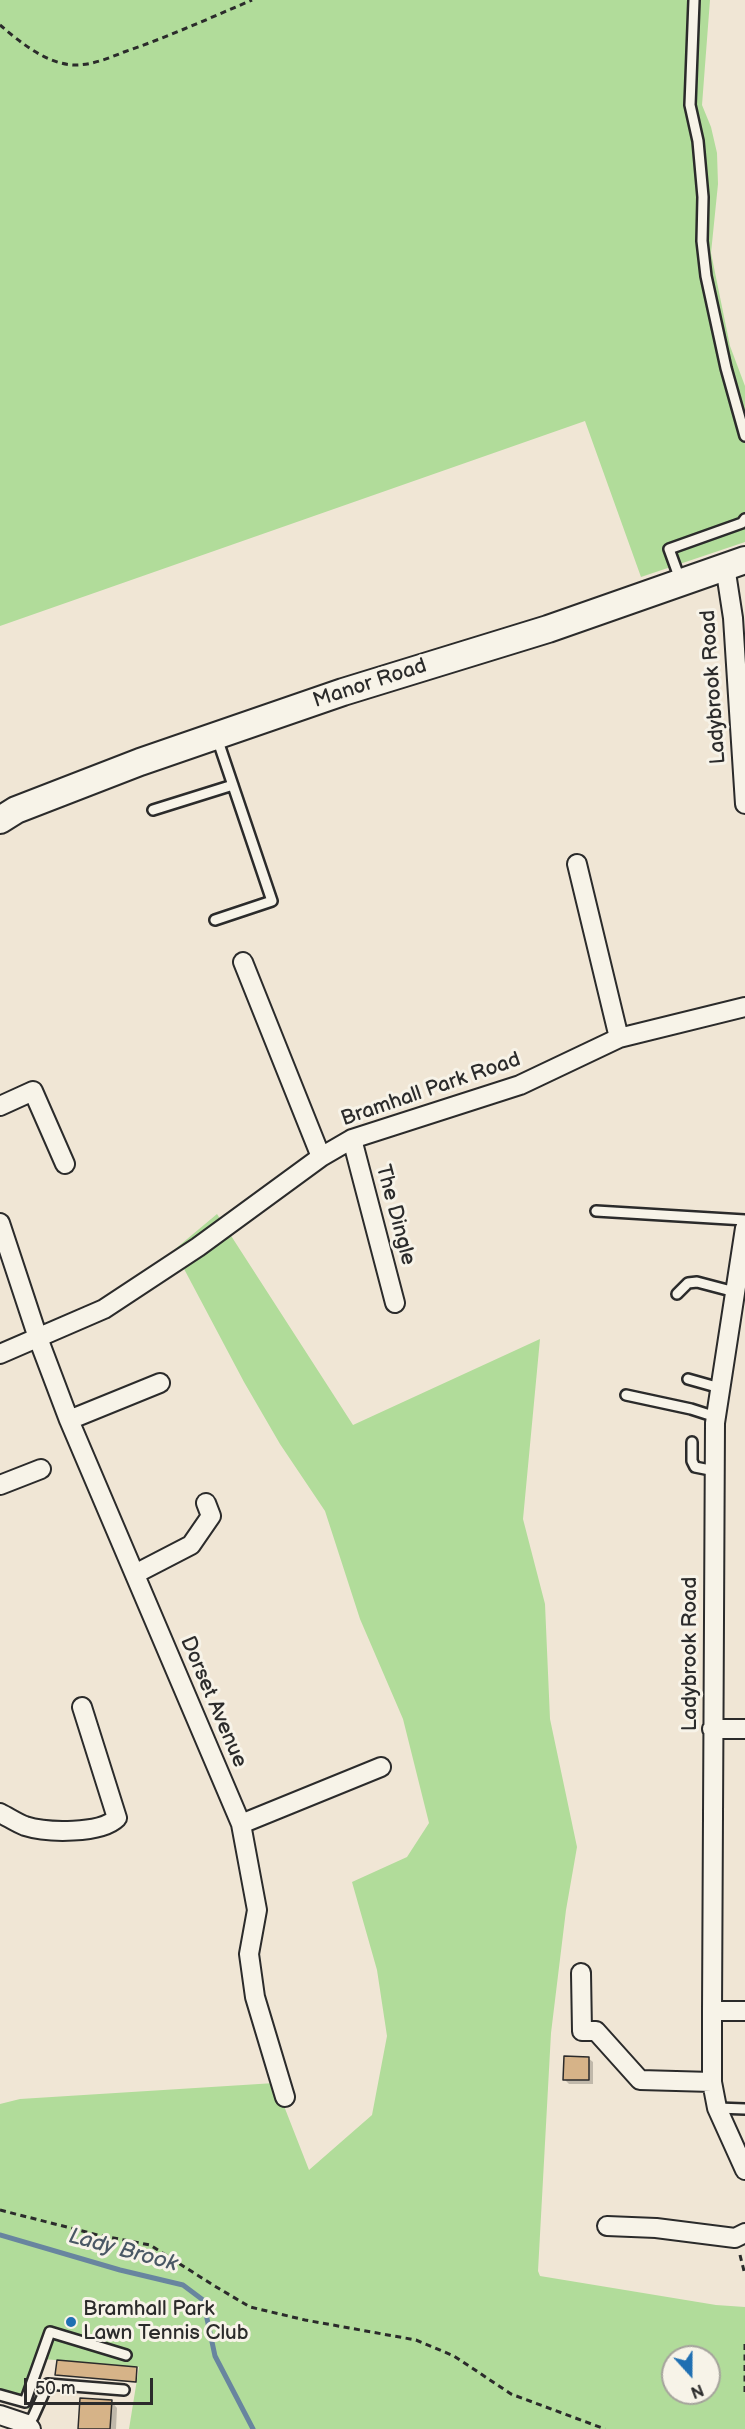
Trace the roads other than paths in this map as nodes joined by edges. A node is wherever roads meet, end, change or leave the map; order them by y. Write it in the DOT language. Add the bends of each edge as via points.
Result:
graph roads {
  1 [pos="694,0"];
  2 [pos="745,436"];
  3 [pos="744,524"];
  4 [pos="735,563"];
  5 [pos="681,582"];
  6 [pos="217,736"];
  7 [pos="233,784"];
  8 [pos="745,804"];
  9 [pos="153,810"];
  10 [pos="0,820"];
  11 [pos="578,864"];
  12 [pos="215,920"];
  13 [pos="243,962"];
  14 [pos="745,1007"];
  15 [pos="619,1038"];
  16 [pos="0,1106"];
  17 [pos="351,1139"];
  18 [pos="321,1157"];
  19 [pos="65,1164"];
  20 [pos="596,1211"];
  21 [pos="745,1220"];
  22 [pos="0,1223"];
  23 [pos="744,1238"];
  24 [pos="739,1287"];
  25 [pos="676,1294"];
  26 [pos="395,1303"];
  27 [pos="38,1338"];
  28 [pos="0,1354"];
  29 [pos="688,1379"];
  30 [pos="160,1383"];
  31 [pos="720,1388"];
  32 [pos="626,1395"];
  33 [pos="716,1418"];
  34 [pos="69,1420"];
  35 [pos="692,1442"];
  36 [pos="41,1469"];
  37 [pos="715,1471"];
  38 [pos="0,1485"];
  39 [pos="206,1503"];
  40 [pos="135,1574"];
  41 [pos="82,1707"];
  42 [pos="712,1729"];
  43 [pos="745,1729"];
  44 [pos="381,1767"];
  45 [pos="0,1813"];
  46 [pos="241,1824"];
  47 [pos="581,1973"];
  48 [pos="712,2011"];
  49 [pos="745,2011"];
  50 [pos="712,2082"];
  51 [pos="285,2097"];
  52 [pos="717,2108"];
  53 [pos="745,2109"];
  54 [pos="745,2170"];
  55 [pos="607,2226"];
  56 [pos="740,2235"];
  57 [pos="126,2355"];
  58 [pos="124,2390"];
  59 [pos="0,2395"];
  60 [pos="0,2415"];
  61 [pos="29,2426"];
  1 -- 2 [label="lane" via="690,105 698,141 706,276"];
  3 -- 5 [label="lane" via="669,549"];
  4 -- 5 [label="street, Manor Road"];
  4 -- 8 [label="street, Ladybrook Road" via="733,618"];
  5 -- 6 [label="street, Manor Road"];
  6 -- 7 [label="lane"];
  6 -- 10 [label="street, Manor Road" via="26,806"];
  7 -- 9 [label="lane"];
  7 -- 12 [label="lane" via="272,901"];
  11 -- 15 [label="street"];
  13 -- 18 [label="street"];
  14 -- 15 [label="street, Bramhall Park Road"];
  15 -- 17 [label="street, Bramhall Park Road" via="520,1085"];
  16 -- 19 [label="street" via="33,1091"];
  17 -- 18 [label="street, Bramhall Park Road"];
  17 -- 26 [label="street, The Dingle"];
  18 -- 27 [label="street, Bramhall Park Road" via="198,1247 104,1309"];
  20 -- 21 [label="lane"];
  22 -- 27 [label="street, Dorset Avenue"];
  23 -- 24 [label="street, Ladybrook Road"];
  24 -- 25 [label="lane" via="697,1282"];
  24 -- 31 [label="street, Ladybrook Road"];
  27 -- 28 [label="street, Bramhall Park Road"];
  27 -- 34 [label="street, Dorset Avenue"];
  29 -- 31 [label="lane"];
  30 -- 34 [label="street"];
  31 -- 33 [label="street, Ladybrook Road"];
  32 -- 33 [label="lane"];
  33 -- 37 [label="street, Ladybrook Road"];
  34 -- 40 [label="street, Dorset Avenue"];
  35 -- 37 [label="lane" via="695,1467"];
  36 -- 38 [label="street"];
  37 -- 42 [label="street, Ladybrook Road"];
  39 -- 40 [label="street" via="211,1516 191,1545"];
  40 -- 46 [label="street, Dorset Avenue"];
  41 -- 45 [label="street" via="117,1818 110,1824 79,1831 26,1826"];
  42 -- 43 [label="street"];
  42 -- 48 [label="street, Ladybrook Road"];
  44 -- 46 [label="street"];
  46 -- 51 [label="street, Dorset Avenue" via="257,1910 249,1954 255,1997"];
  47 -- 50 [label="street" via="582,2031 596,2031 640,2080"];
  48 -- 49 [label="street"];
  48 -- 50 [label="street, Ladybrook Road"];
  50 -- 52 [label="street, Ladybrook Road"];
  52 -- 53 [label="lane"];
  52 -- 54 [label="street, Ladybrook Road"];
  55 -- 56 [label="street"];
  57 -- 59 [label="lane" via="50,2332 25,2402"];
  58 -- 61 [label="lane" via="48,2384"];
  60 -- 61 [label="street"];
}
